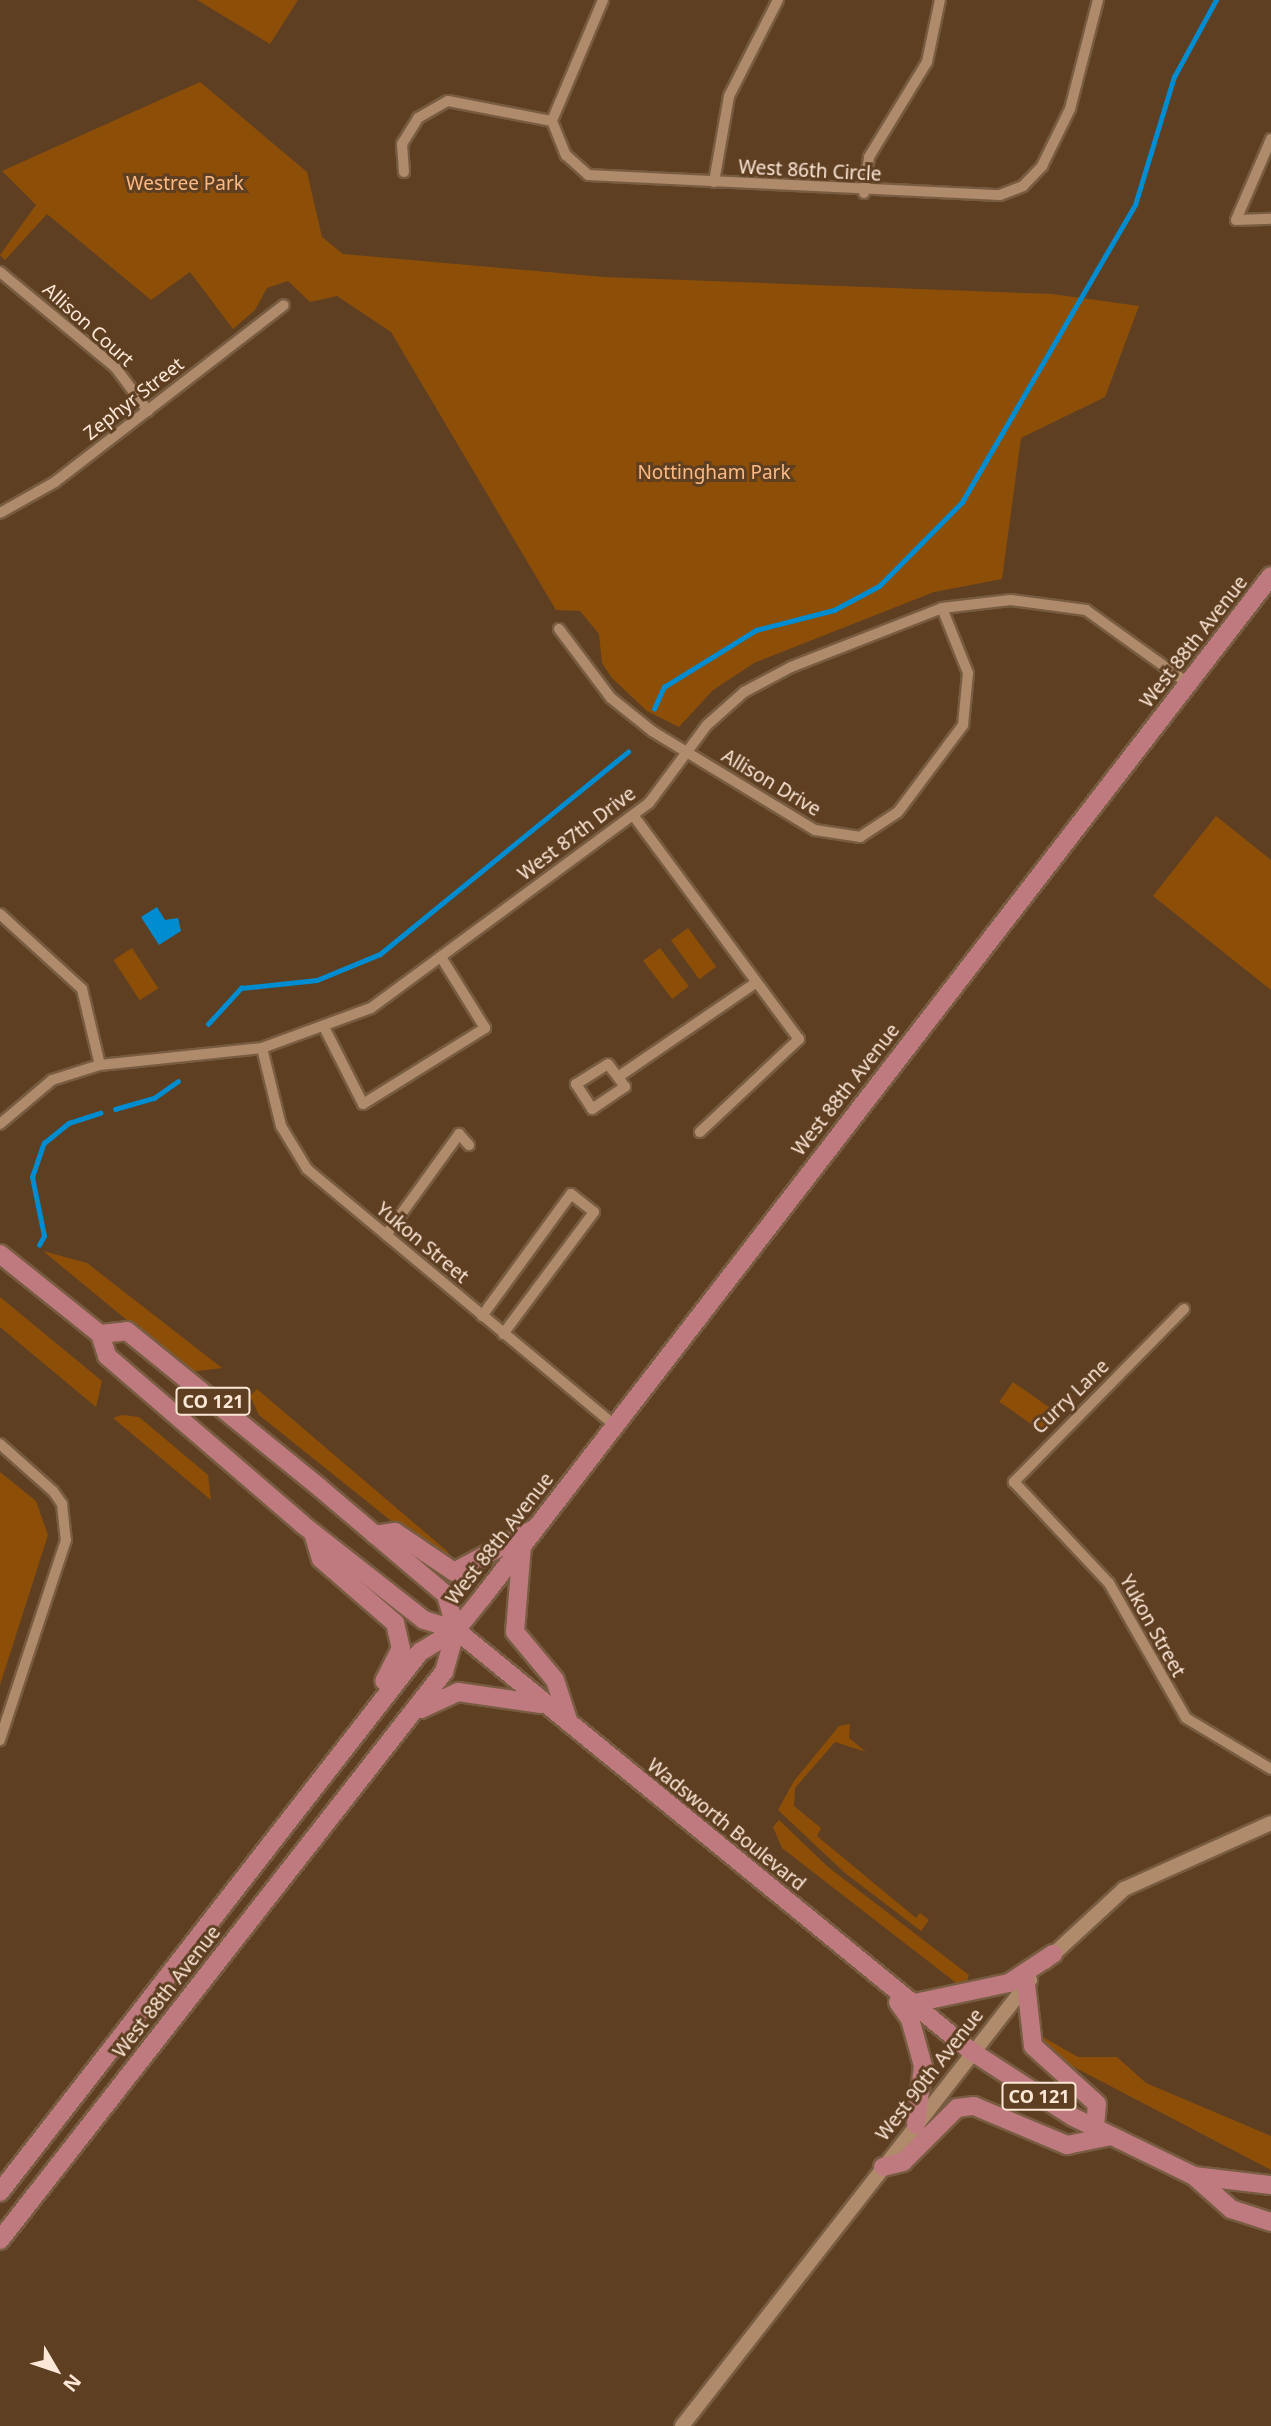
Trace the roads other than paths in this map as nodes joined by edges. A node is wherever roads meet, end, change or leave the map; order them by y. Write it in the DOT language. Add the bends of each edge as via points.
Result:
graph roads {
  1 [pos="603,0"];
  2 [pos="778,0"];
  3 [pos="940,0"];
  4 [pos="1098,0"];
  5 [pos="552,121"];
  6 [pos="1271,139"];
  7 [pos="404,172"];
  8 [pos="714,183"];
  9 [pos="864,193"];
  10 [pos="1271,219"];
  11 [pos="0,272"];
  12 [pos="284,305"];
  13 [pos="148,411"];
  14 [pos="0,513"];
  15 [pos="1271,576"];
  16 [pos="942,608"];
  17 [pos="559,629"];
  18 [pos="1189,684"];
  19 [pos="685,753"];
  20 [pos="633,815"];
  21 [pos="0,914"];
  22 [pos="441,957"];
  23 [pos="754,984"];
  24 [pos="325,1029"];
  25 [pos="262,1048"];
  26 [pos="100,1065"];
  27 [pos="618,1077"];
  28 [pos="0,1124"];
  29 [pos="700,1132"];
  30 [pos="469,1145"];
  31 [pos="386,1235"];
  32 [pos="0,1254"];
  33 [pos="1184,1309"];
  34 [pos="482,1316"];
  35 [pos="100,1334"];
  36 [pos="503,1334"];
  37 [pos="615,1426"];
  38 [pos="0,1444"];
  39 [pos="1014,1482"];
  40 [pos="534,1529"];
  41 [pos="313,1533"];
  42 [pos="374,1535"];
  43 [pos="522,1545"];
  44 [pos="456,1630"];
  45 [pos="547,1706"];
  46 [pos="373,1715"];
  47 [pos="406,1721"];
  48 [pos="569,1723"];
  49 [pos="0,1740"];
  50 [pos="1271,1769"];
  51 [pos="1271,1823"];
  52 [pos="1053,1954"];
  53 [pos="1026,1984"];
  54 [pos="885,1985"];
  55 [pos="910,2004"];
  56 [pos="971,2051"];
  57 [pos="916,2125"];
  58 [pos="1095,2127"];
  59 [pos="1111,2136"];
  60 [pos="883,2167"];
  61 [pos="1194,2175"];
  62 [pos="1271,2185"];
  63 [pos="0,2192"];
  64 [pos="1271,2222"];
  65 [pos="0,2240"];
  66 [pos="682,2426"];
  1 -- 5 [label="street"];
  2 -- 8 [label="street" via="729,96"];
  3 -- 9 [label="street" via="927,62 869,157"];
  4 -- 9 [label="street, West 86th Circle" via="1070,109 1042,166 1023,186 1000,195"];
  5 -- 7 [label="street" via="448,101 418,118 402,144"];
  5 -- 8 [label="street, West 86th Circle" via="566,155 588,175"];
  6 -- 10 [label="street" via="1236,220"];
  8 -- 9 [label="street, West 86th Circle"];
  11 -- 13 [label="street, Allison Court" via="115,367"];
  12 -- 13 [label="street, Zephyr Street"];
  13 -- 14 [label="street, Zephyr Street" via="55,482"];
  15 -- 18 [label="main road, West 88th Avenue"];
  16 -- 18 [label="street, West 87th Drive" via="1011,600 1086,610"];
  16 -- 19 [label="street, West 87th Drive" via="791,667 744,692"];
  16 -- 19 [label="street, Allison Drive" via="968,673 963,725 898,812 860,837 815,830"];
  17 -- 19 [label="street, Allison Drive" via="611,698"];
  18 -- 37 [label="main road, West 88th Avenue"];
  19 -- 20 [label="street, West 87th Drive"];
  20 -- 22 [label="street, West 87th Drive"];
  20 -- 23 [label="street"];
  21 -- 26 [label="street" via="82,989"];
  22 -- 24 [label="street, West 87th Drive" via="371,1008"];
  22 -- 24 [label="street" via="485,1028 363,1104"];
  23 -- 27 [label="street"];
  23 -- 29 [label="street" via="797,1032 797,1045"];
  24 -- 25 [label="street, West 87th Drive"];
  25 -- 26 [label="street, West 87th Drive"];
  25 -- 31 [label="street, Yukon Street" via="281,1126 307,1168"];
  26 -- 28 [label="street, West 87th Drive" via="52,1080"];
  27 -- 27 [label="street" via="625,1087 592,1109 576,1084 608,1064"];
  30 -- 31 [label="street" via="459,1134"];
  31 -- 34 [label="street, Yukon Street"];
  32 -- 35 [label="main road, Wadsworth Boulevard / CO 121"];
  33 -- 39 [label="street, Curry Lane"];
  34 -- 36 [label="street, Yukon Street"];
  34 -- 36 [label="street" via="571,1194 594,1212"];
  35 -- 41 [label="main road, Wadsworth Boulevard / CO 121" via="107,1356"];
  35 -- 42 [label="main road, CO 121" via="127,1331"];
  36 -- 37 [label="street, Yukon Street"];
  37 -- 40 [label="main road, West 88th Avenue"];
  38 -- 49 [label="street" via="62,1504 66,1540"];
  39 -- 50 [label="street, Yukon Street" via="1110,1583 1186,1718"];
  40 -- 42 [label="main road" via="454,1572 395,1532"];
  40 -- 43 [label="main road, West 88th Avenue"];
  41 -- 44 [label="main road, Wadsworth Boulevard / CO 121" via="424,1620"];
  41 -- 46 [label="main road" via="321,1559 395,1623 401,1648 376,1691"];
  42 -- 44 [label="main road, CO 121" via="446,1595"];
  43 -- 44 [label="main road, West 88th Avenue"];
  43 -- 48 [label="main road" via="515,1632 555,1680"];
  44 -- 45 [label="main road, Wadsworth Boulevard / CO 121"];
  44 -- 46 [label="main road, West 88th Avenue" via="420,1652"];
  44 -- 47 [label="main road, West 88th Avenue" via="444,1672"];
  45 -- 47 [label="main road" via="507,1694 458,1692 432,1700"];
  45 -- 48 [label="main road, Wadsworth Boulevard / CO 121"];
  46 -- 63 [label="main road, West 88th Avenue"];
  47 -- 65 [label="main road, West 88th Avenue"];
  48 -- 54 [label="main road, Wadsworth Boulevard / CO 121"];
  51 -- 52 [label="street, West 90th Avenue" via="1124,1889"];
  52 -- 53 [label="street, West 90th Avenue"];
  52 -- 55 [label="main road" via="1009,1983"];
  53 -- 56 [label="street, West 90th Avenue"];
  53 -- 58 [label="main road" via="1033,2046 1097,2104"];
  54 -- 55 [label="main road, Wadsworth Boulevard / CO 121"];
  54 -- 57 [label="main road" via="910,2019 921,2056"];
  55 -- 56 [label="main road, Wadsworth Boulevard / CO 121"];
  56 -- 57 [label="street, West 90th Avenue"];
  56 -- 58 [label="main road, CO 121"];
  57 -- 60 [label="street, West 90th Avenue"];
  58 -- 59 [label="main road, CO 121"];
  59 -- 60 [label="main road" via="1067,2145 983,2109 957,2108 903,2162"];
  59 -- 61 [label="main road, CO 121"];
  60 -- 66 [label="street, West 90th Avenue"];
  61 -- 62 [label="main road, CO 121"];
  61 -- 64 [label="main road, CO 121" via="1231,2209"];
}
